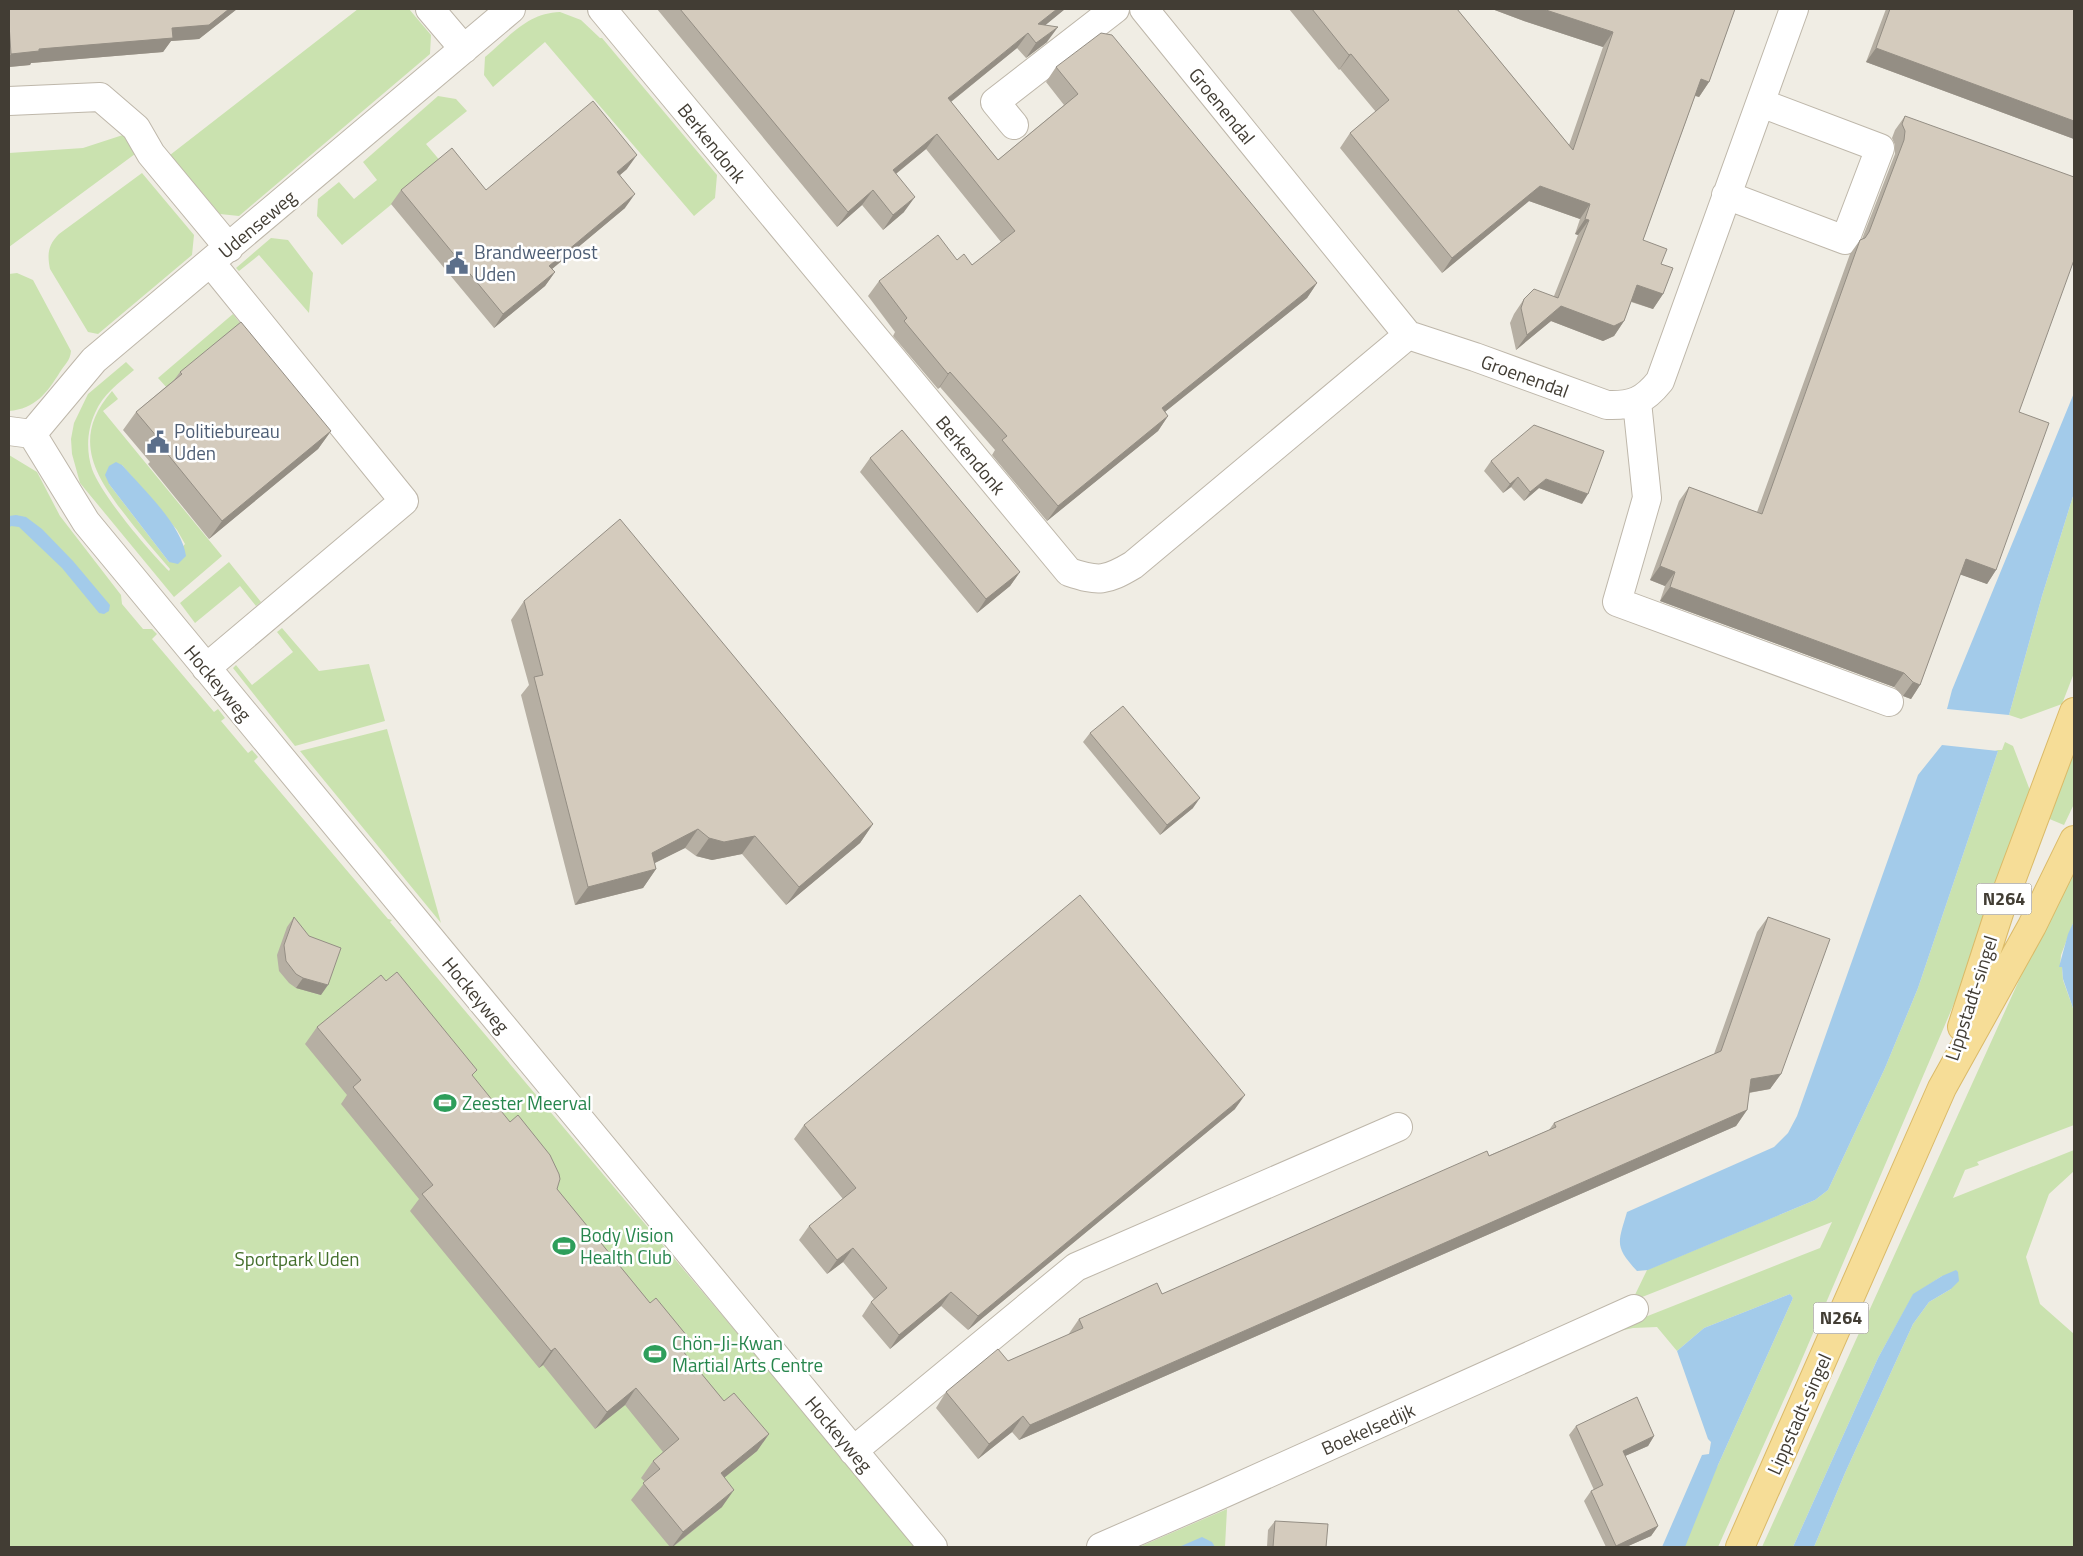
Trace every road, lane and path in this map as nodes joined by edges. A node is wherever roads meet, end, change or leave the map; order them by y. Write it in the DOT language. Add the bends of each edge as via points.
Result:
graph roads {
  1 [pos="430,9"];
  2 [pos="511,9"];
  3 [pos="602,9"];
  4 [pos="1115,9"];
  5 [pos="1144,9"];
  6 [pos="1794,9"];
  7 [pos="464,49"];
  8 [pos="9,101"];
  9 [pos="1761,103"];
  10 [pos="1014,125"];
  11 [pos="1726,195"];
  12 [pos="220,255"];
  13 [pos="1408,336"];
  14 [pos="1637,402"];
  15 [pos="21,432"];
  16 [pos="206,668"];
  17 [pos="1889,702"];
  18 [pos="2074,712"];
  19 [pos="2074,840"];
  20 [pos="1942,1088"];
  21 [pos="1398,1127"];
  22 [pos="1634,1308"];
  23 [pos="854,1452"];
  24 [pos="933,1547"];
  25 [pos="1101,1547"];
  26 [pos="1740,1547"];
  1 -- 7 [label="street"];
  2 -- 7 [label="street, Udenseweg"];
  3 -- 13 [label="street, Berkendonk" via="1069,572 1091,580 1108,578 1133,565"];
  4 -- 10 [label="street" via="995,102"];
  5 -- 13 [label="street, Groenendal"];
  6 -- 9 [label="street"];
  7 -- 12 [label="street, Udenseweg"];
  8 -- 12 [label="street" via="100,97 136,128 150,154"];
  9 -- 11 [label="street"];
  9 -- 11 [label="street" via="1880,148 1845,240"];
  11 -- 14 [label="street" via="1660,381"];
  12 -- 15 [label="street, Udenseweg" via="94,360"];
  12 -- 16 [label="street" via="404,501"];
  13 -- 14 [label="street, Groenendal" via="1607,405"];
  14 -- 17 [label="street" via="1647,498 1617,602"];
  15 -- 16 [label="street, Hockeyweg" via="86,522"];
  16 -- 23 [label="street, Hockeyweg"];
  18 -- 20 [label="main road, Lippstadt-singel / N264" via="2000,910"];
  19 -- 20 [label="main road, Lippstadt-singel / N264" via="2032,926"];
  20 -- 26 [label="main road, Lippstadt-singel / N264"];
  21 -- 23 [label="street" via="1076,1266"];
  22 -- 25 [label="street, Boekelsedijk"];
  23 -- 24 [label="street, Hockeyweg"];
}
